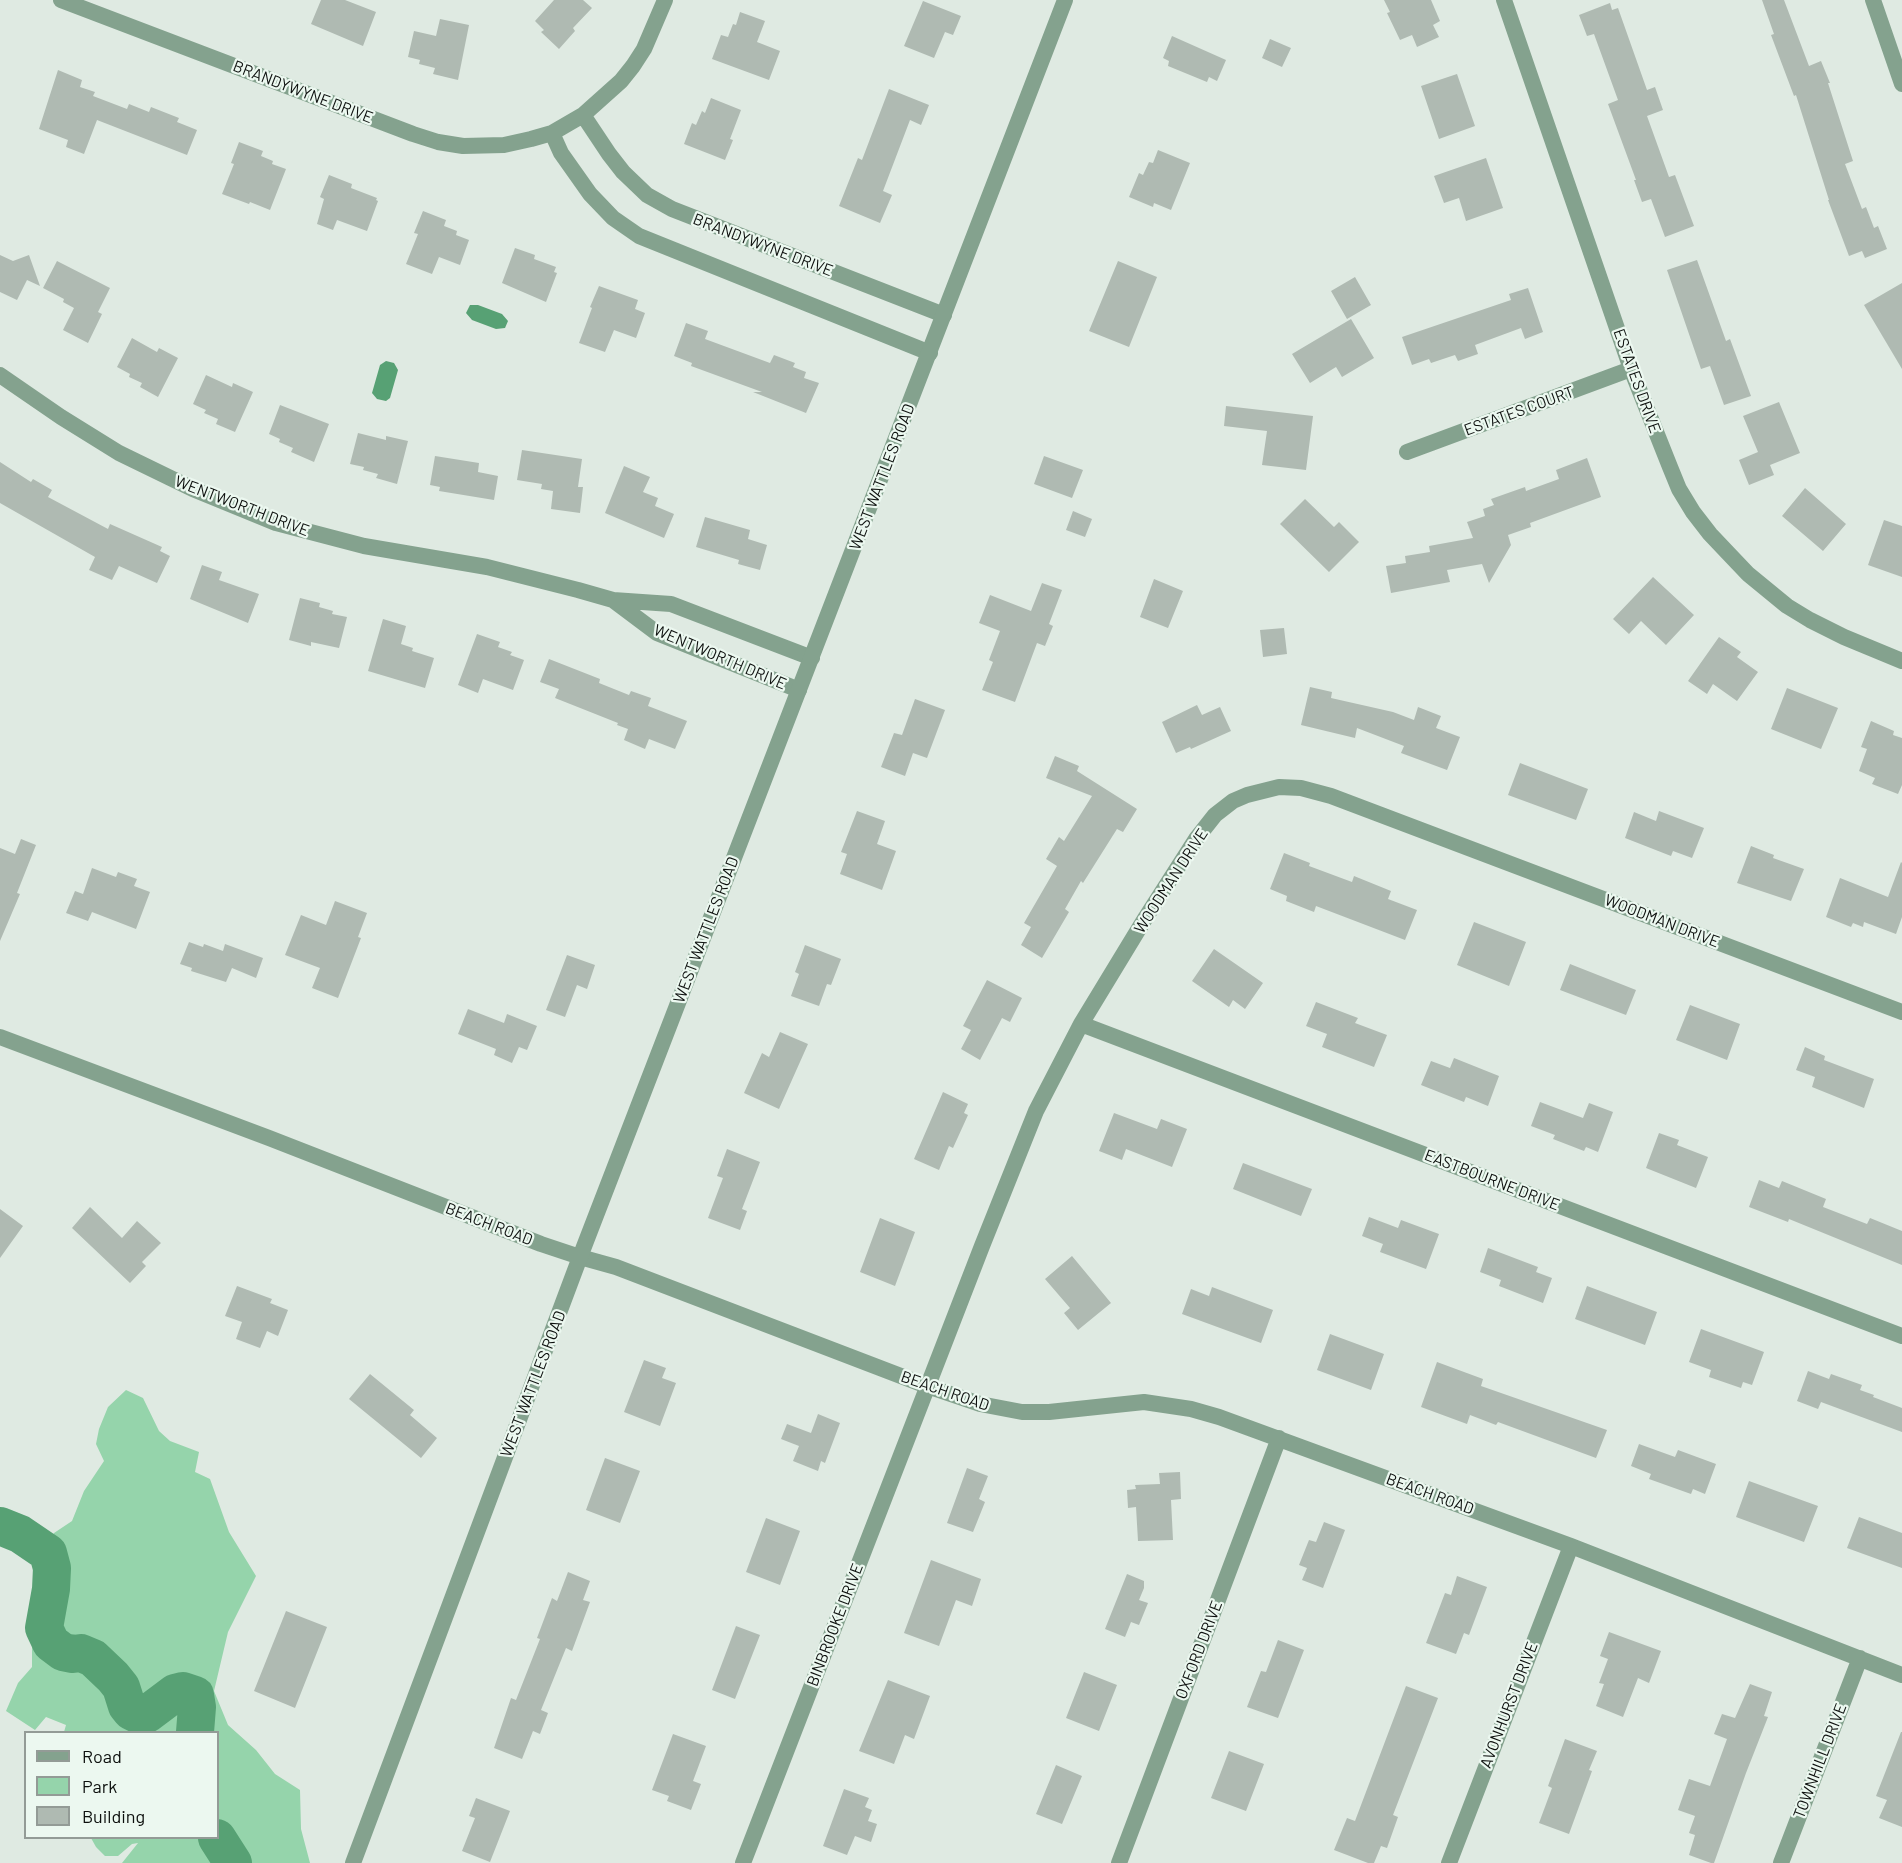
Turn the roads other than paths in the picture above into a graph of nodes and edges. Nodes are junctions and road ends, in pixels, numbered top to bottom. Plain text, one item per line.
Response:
1 (61, 0) edge
2 (665, 0) edge
3 (1065, 0) edge
4 (1504, 0) edge
5 (1873, 0) edge
6 (1902, 84) edge
7 (583, 115) junction
8 (552, 133) junction
9 (944, 315) junction
10 (930, 353) junction
11 (1631, 369) junction
12 (0, 375) edge
13 (1407, 452) dead end
14 (613, 600) junction
15 (812, 658) junction
16 (1902, 661) edge
17 (799, 690) junction
18 (1902, 1012) edge
19 (1081, 1024) junction
20 (0, 1037) edge
21 (580, 1257) junction
22 (1902, 1336) edge
23 (927, 1386) junction
24 (1279, 1438) junction
25 (1570, 1546) junction
26 (1860, 1659) junction
27 (1902, 1675) edge
28 (353, 1863) edge
29 (743, 1863) edge
30 (1119, 1863) edge
31 (1449, 1863) edge
32 (1781, 1863) edge

1 - 8 street, BRANDYWYNE DRIVE
2 - 7 street
3 - 9 street, WEST WATTLES ROAD
4 - 11 street, ESTATES DRIVE
5 - 6 street
7 - 8 street, BRANDYWYNE DRIVE
7 - 9 street, BRANDYWYNE DRIVE
8 - 10 street
9 - 10 street, WEST WATTLES ROAD
10 - 15 street, WEST WATTLES ROAD
11 - 13 street, ESTATES COURT
11 - 16 street, ESTATES DRIVE
12 - 14 street, WENTWORTH DRIVE
14 - 15 street, WENTWORTH DRIVE
14 - 17 street, WENTWORTH DRIVE
15 - 17 street, WEST WATTLES ROAD
17 - 21 street, WEST WATTLES ROAD
18 - 19 street, WOODMAN DRIVE
19 - 22 street, EASTBOURNE DRIVE
19 - 23 street, WOODMAN DRIVE
20 - 21 street, BEACH ROAD
21 - 23 street, BEACH ROAD
21 - 28 street, WEST WATTLES ROAD
23 - 24 street, BEACH ROAD
23 - 29 street, BINBROOKE DRIVE
24 - 25 street, BEACH ROAD
24 - 30 street, OXFORD DRIVE
25 - 26 street, BEACH ROAD
25 - 31 street, AVONHURST DRIVE
26 - 27 street, BEACH ROAD
26 - 32 street, TOWNHILL DRIVE

